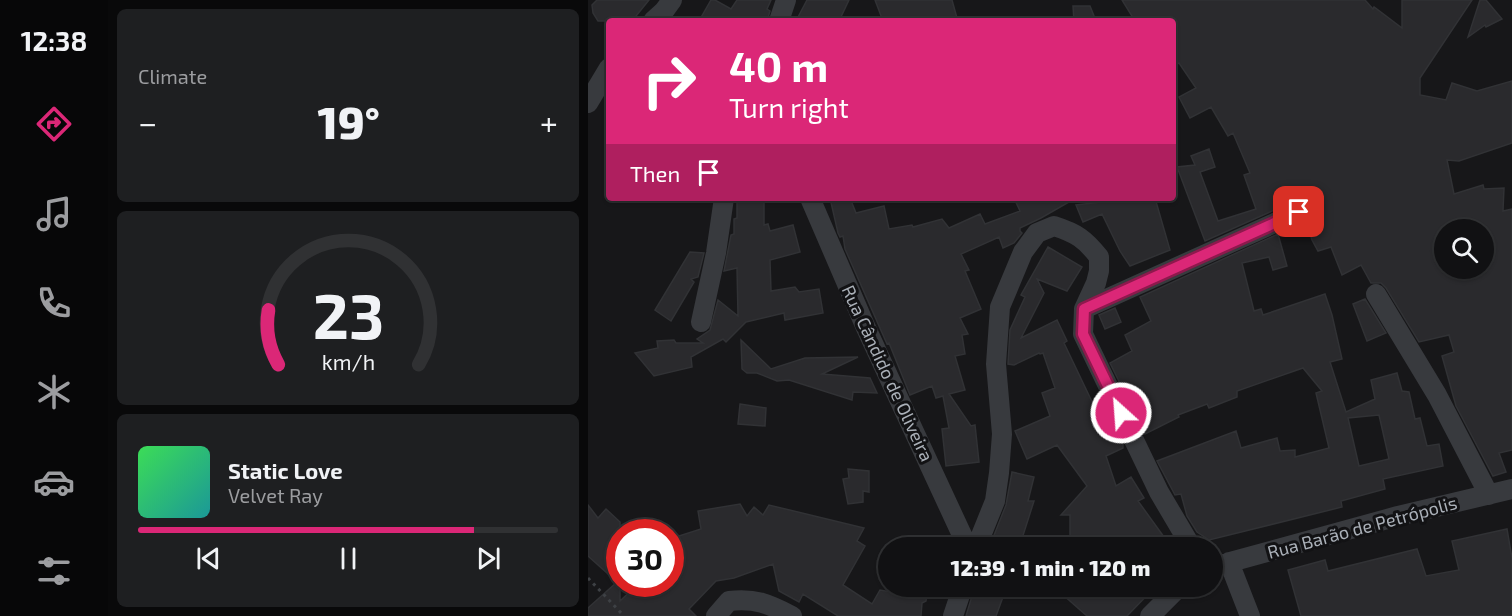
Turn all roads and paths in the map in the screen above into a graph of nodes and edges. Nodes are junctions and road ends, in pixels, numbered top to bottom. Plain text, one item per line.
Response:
1 (786, 0) edge
2 (779, 18) edge
3 (606, 73) edge
4 (588, 104) edge
5 (724, 201) edge
6 (811, 201) edge
7 (1299, 212) dead end
8 (1376, 294) dead end
9 (1084, 309) junction
10 (701, 322) dead end
11 (1512, 489) edge
12 (1489, 495) junction
13 (963, 537) edge
14 (980, 537) edge
15 (1186, 537) edge
16 (1223, 564) edge
17 (1223, 569) edge
18 (588, 578) edge
19 (959, 597) edge
20 (1169, 597) edge
21 (624, 616) edge
22 (716, 616) edge
23 (792, 616) edge
24 (953, 616) edge
25 (1150, 616) edge
26 (1250, 616) edge

1 - 2 street
3 - 4 street
5 - 10 street
6 - 13 street, Rua Cândido de Oliveira
7 - 9 street
8 - 12 street
9 - 14 street
9 - 15 street
11 - 12 street, Rua Barão de Petrópolis
12 - 16 street, Rua Barão de Petrópolis
17 - 26 street
18 - 21 path
19 - 24 street
20 - 25 street
22 - 23 street

